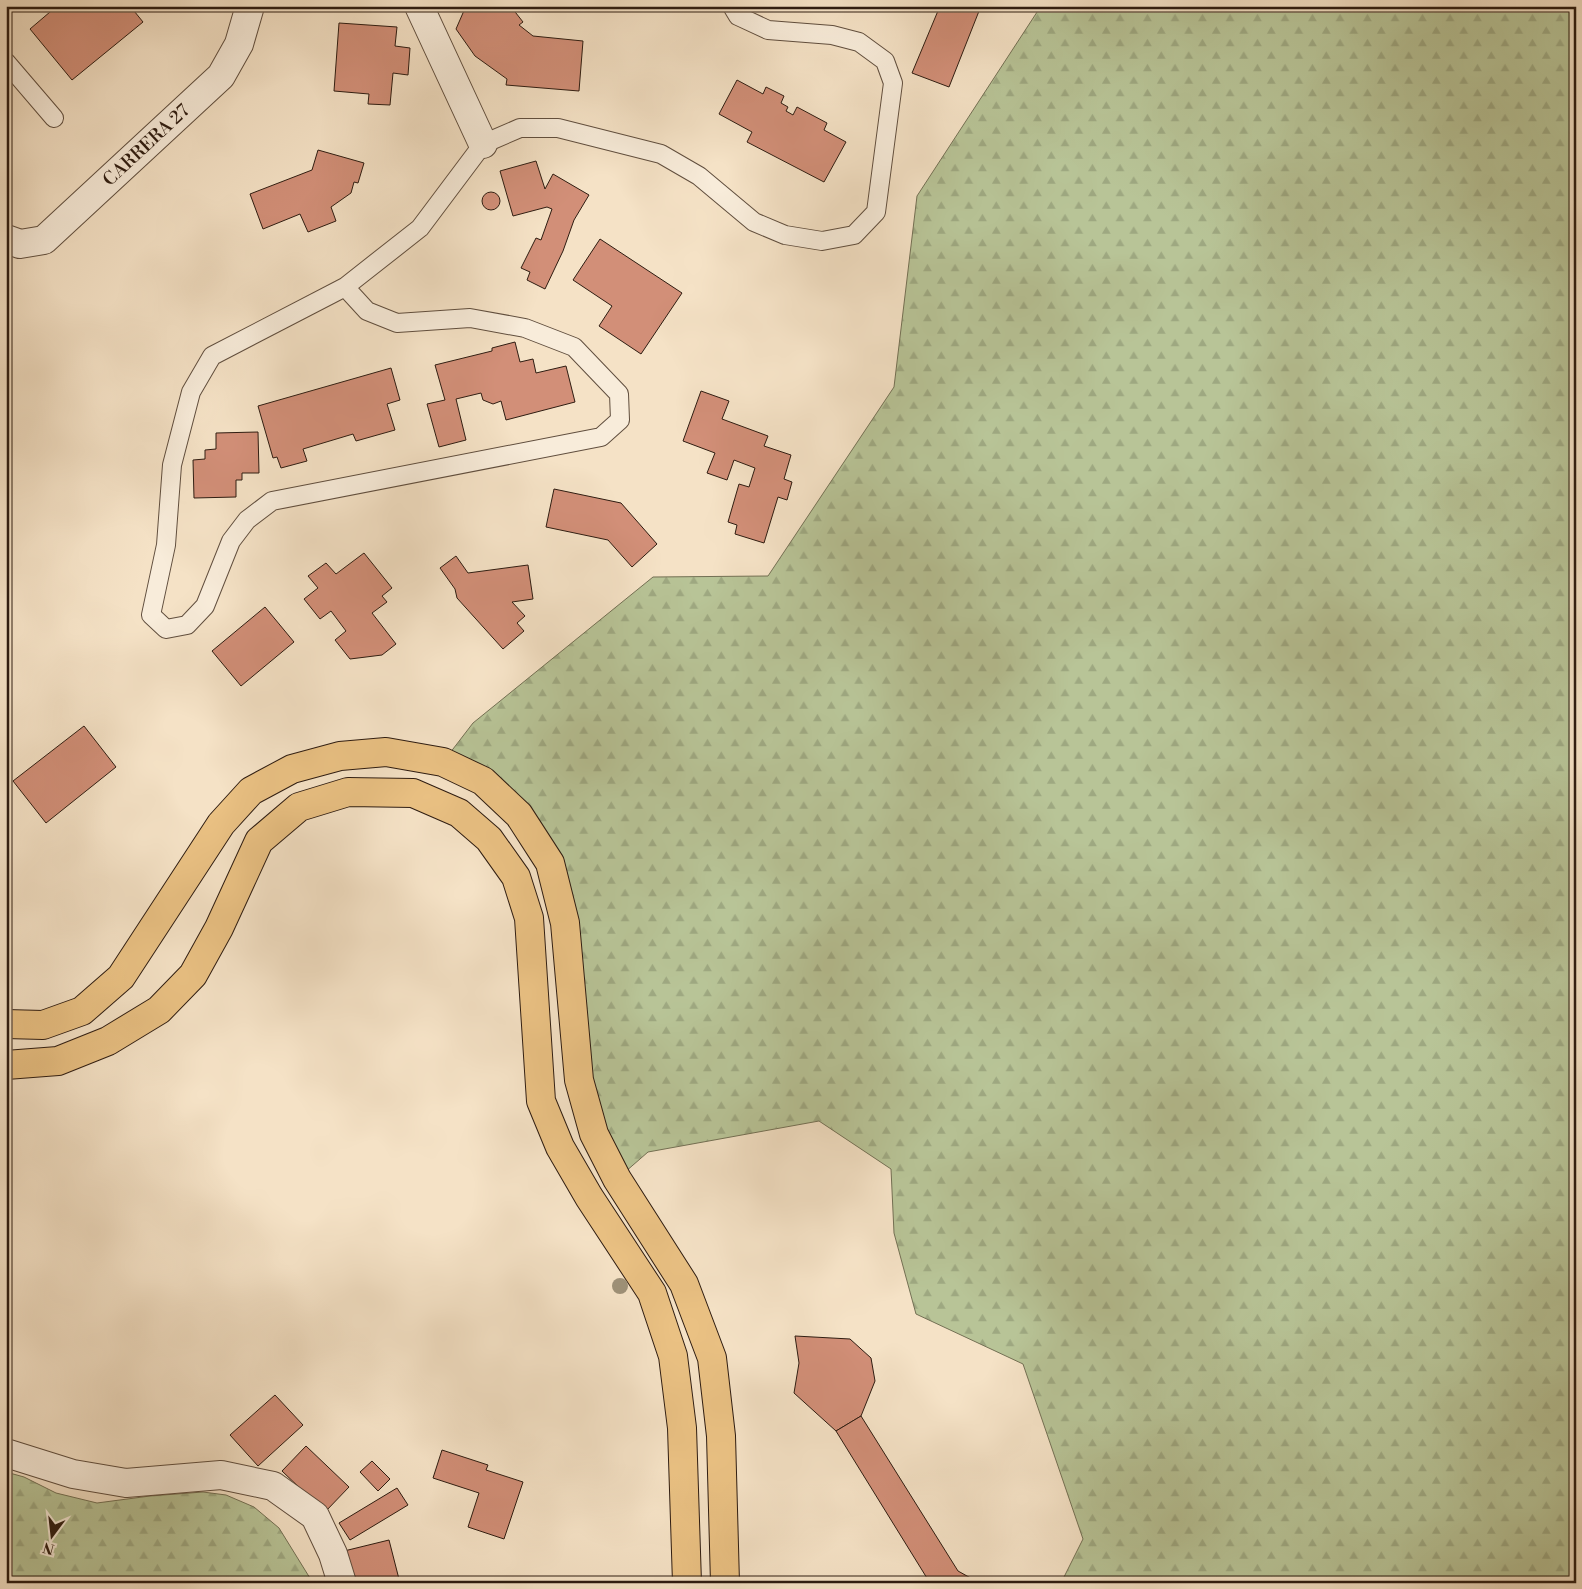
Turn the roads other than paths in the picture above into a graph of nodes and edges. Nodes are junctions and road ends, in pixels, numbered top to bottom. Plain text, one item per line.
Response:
1 (250, 6) edge
2 (419, 6) edge
3 (732, 6) edge
4 (6, 62) edge
5 (54, 118) dead end
6 (483, 144) junction
7 (6, 239) edge
8 (345, 286) junction
9 (6, 1024) edge
10 (6, 1065) edge
11 (6, 1453) edge
12 (342, 1583) edge
13 (687, 1583) edge
14 (725, 1583) edge

1 - 7 street, CARRERA 27
2 - 6 street
3 - 6 lane
4 - 5 lane
6 - 8 lane
8 - 8 lane
9 - 14 main road
10 - 13 main road
11 - 12 street

